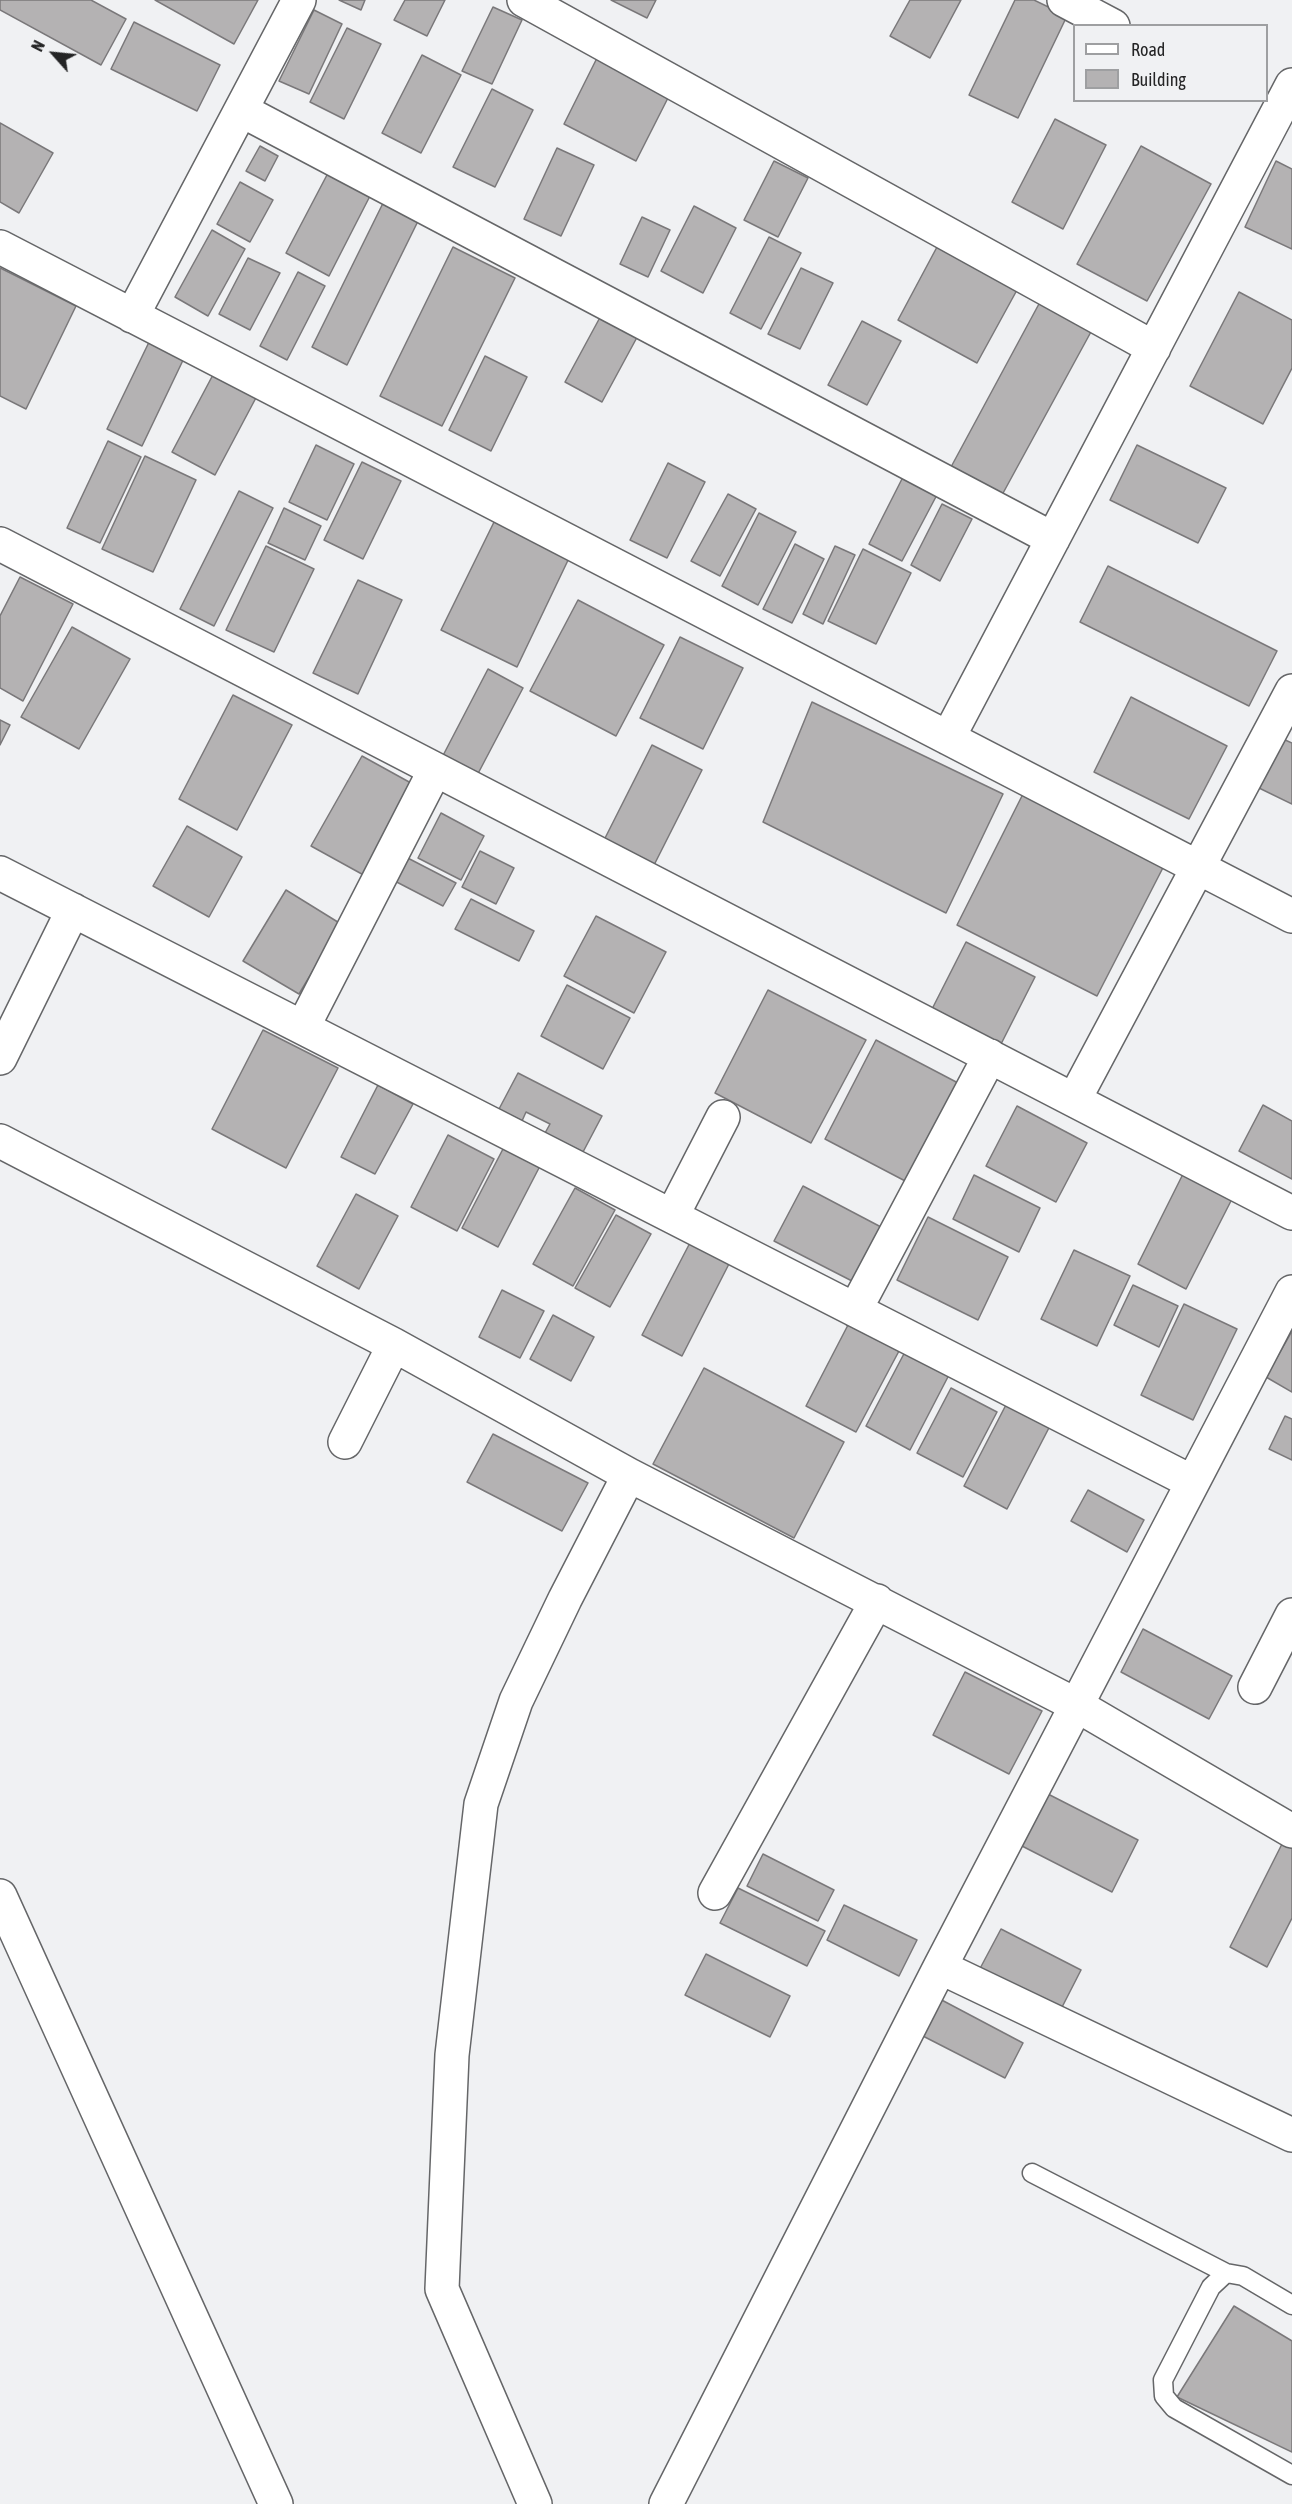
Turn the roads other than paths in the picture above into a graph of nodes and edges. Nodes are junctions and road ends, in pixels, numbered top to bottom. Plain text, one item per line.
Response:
1 (299, 0) edge
2 (524, 0) edge
3 (1064, 0) edge
4 (1109, 24) edge
5 (1275, 99) edge
6 (241, 110) junction
7 (0, 247) edge
8 (132, 316) junction
9 (1154, 348) junction
10 (1053, 539) junction
11 (0, 544) edge
12 (1292, 691) edge
13 (948, 738) junction
14 (435, 770) junction
15 (1198, 867) junction
16 (0, 873) edge
17 (73, 910) junction
18 (1292, 916) edge
19 (303, 1028) junction
20 (990, 1056) junction
21 (0, 1058) edge
22 (1074, 1100) junction
23 (723, 1118) dead end
24 (0, 1141) edge
25 (1292, 1213) edge
26 (672, 1216) junction
27 (1292, 1292) edge
28 (855, 1310) junction
29 (394, 1345) junction
30 (345, 1442) dead end
31 (629, 1475) junction
32 (1192, 1482) junction
33 (877, 1601) junction
34 (1292, 1615) edge
35 (1255, 1687) dead end
36 (1078, 1706) junction
37 (1292, 1831) edge
38 (715, 1893) dead end
39 (0, 1896) edge
40 (940, 1967) junction
41 (1292, 2135) edge
42 (1032, 2173) dead end
43 (1226, 2273) junction
44 (1292, 2306) edge
45 (1292, 2475) edge
46 (276, 2504) edge
47 (535, 2504) edge
48 (666, 2504) edge

1 - 6 street
2 - 9 street
3 - 4 street
5 - 9 street
6 - 8 street
6 - 10 street
7 - 8 street
8 - 13 street
9 - 10 street
10 - 13 street
11 - 14 street
12 - 15 street
13 - 15 street
14 - 19 street
14 - 20 street
15 - 18 street
15 - 22 street
16 - 17 street
17 - 19 street
17 - 21 street
19 - 26 street
20 - 22 street
20 - 28 street
22 - 25 street
23 - 26 street
24 - 29 street
26 - 28 street
27 - 32 street
28 - 32 street
29 - 30 street
29 - 31 street
31 - 33 street
31 - 47 street
32 - 36 street
33 - 36 street
33 - 38 street
34 - 35 street
36 - 37 street
36 - 40 street
39 - 46 street
40 - 41 street
40 - 48 street
42 - 43 lane
43 - 44 lane
43 - 45 lane

